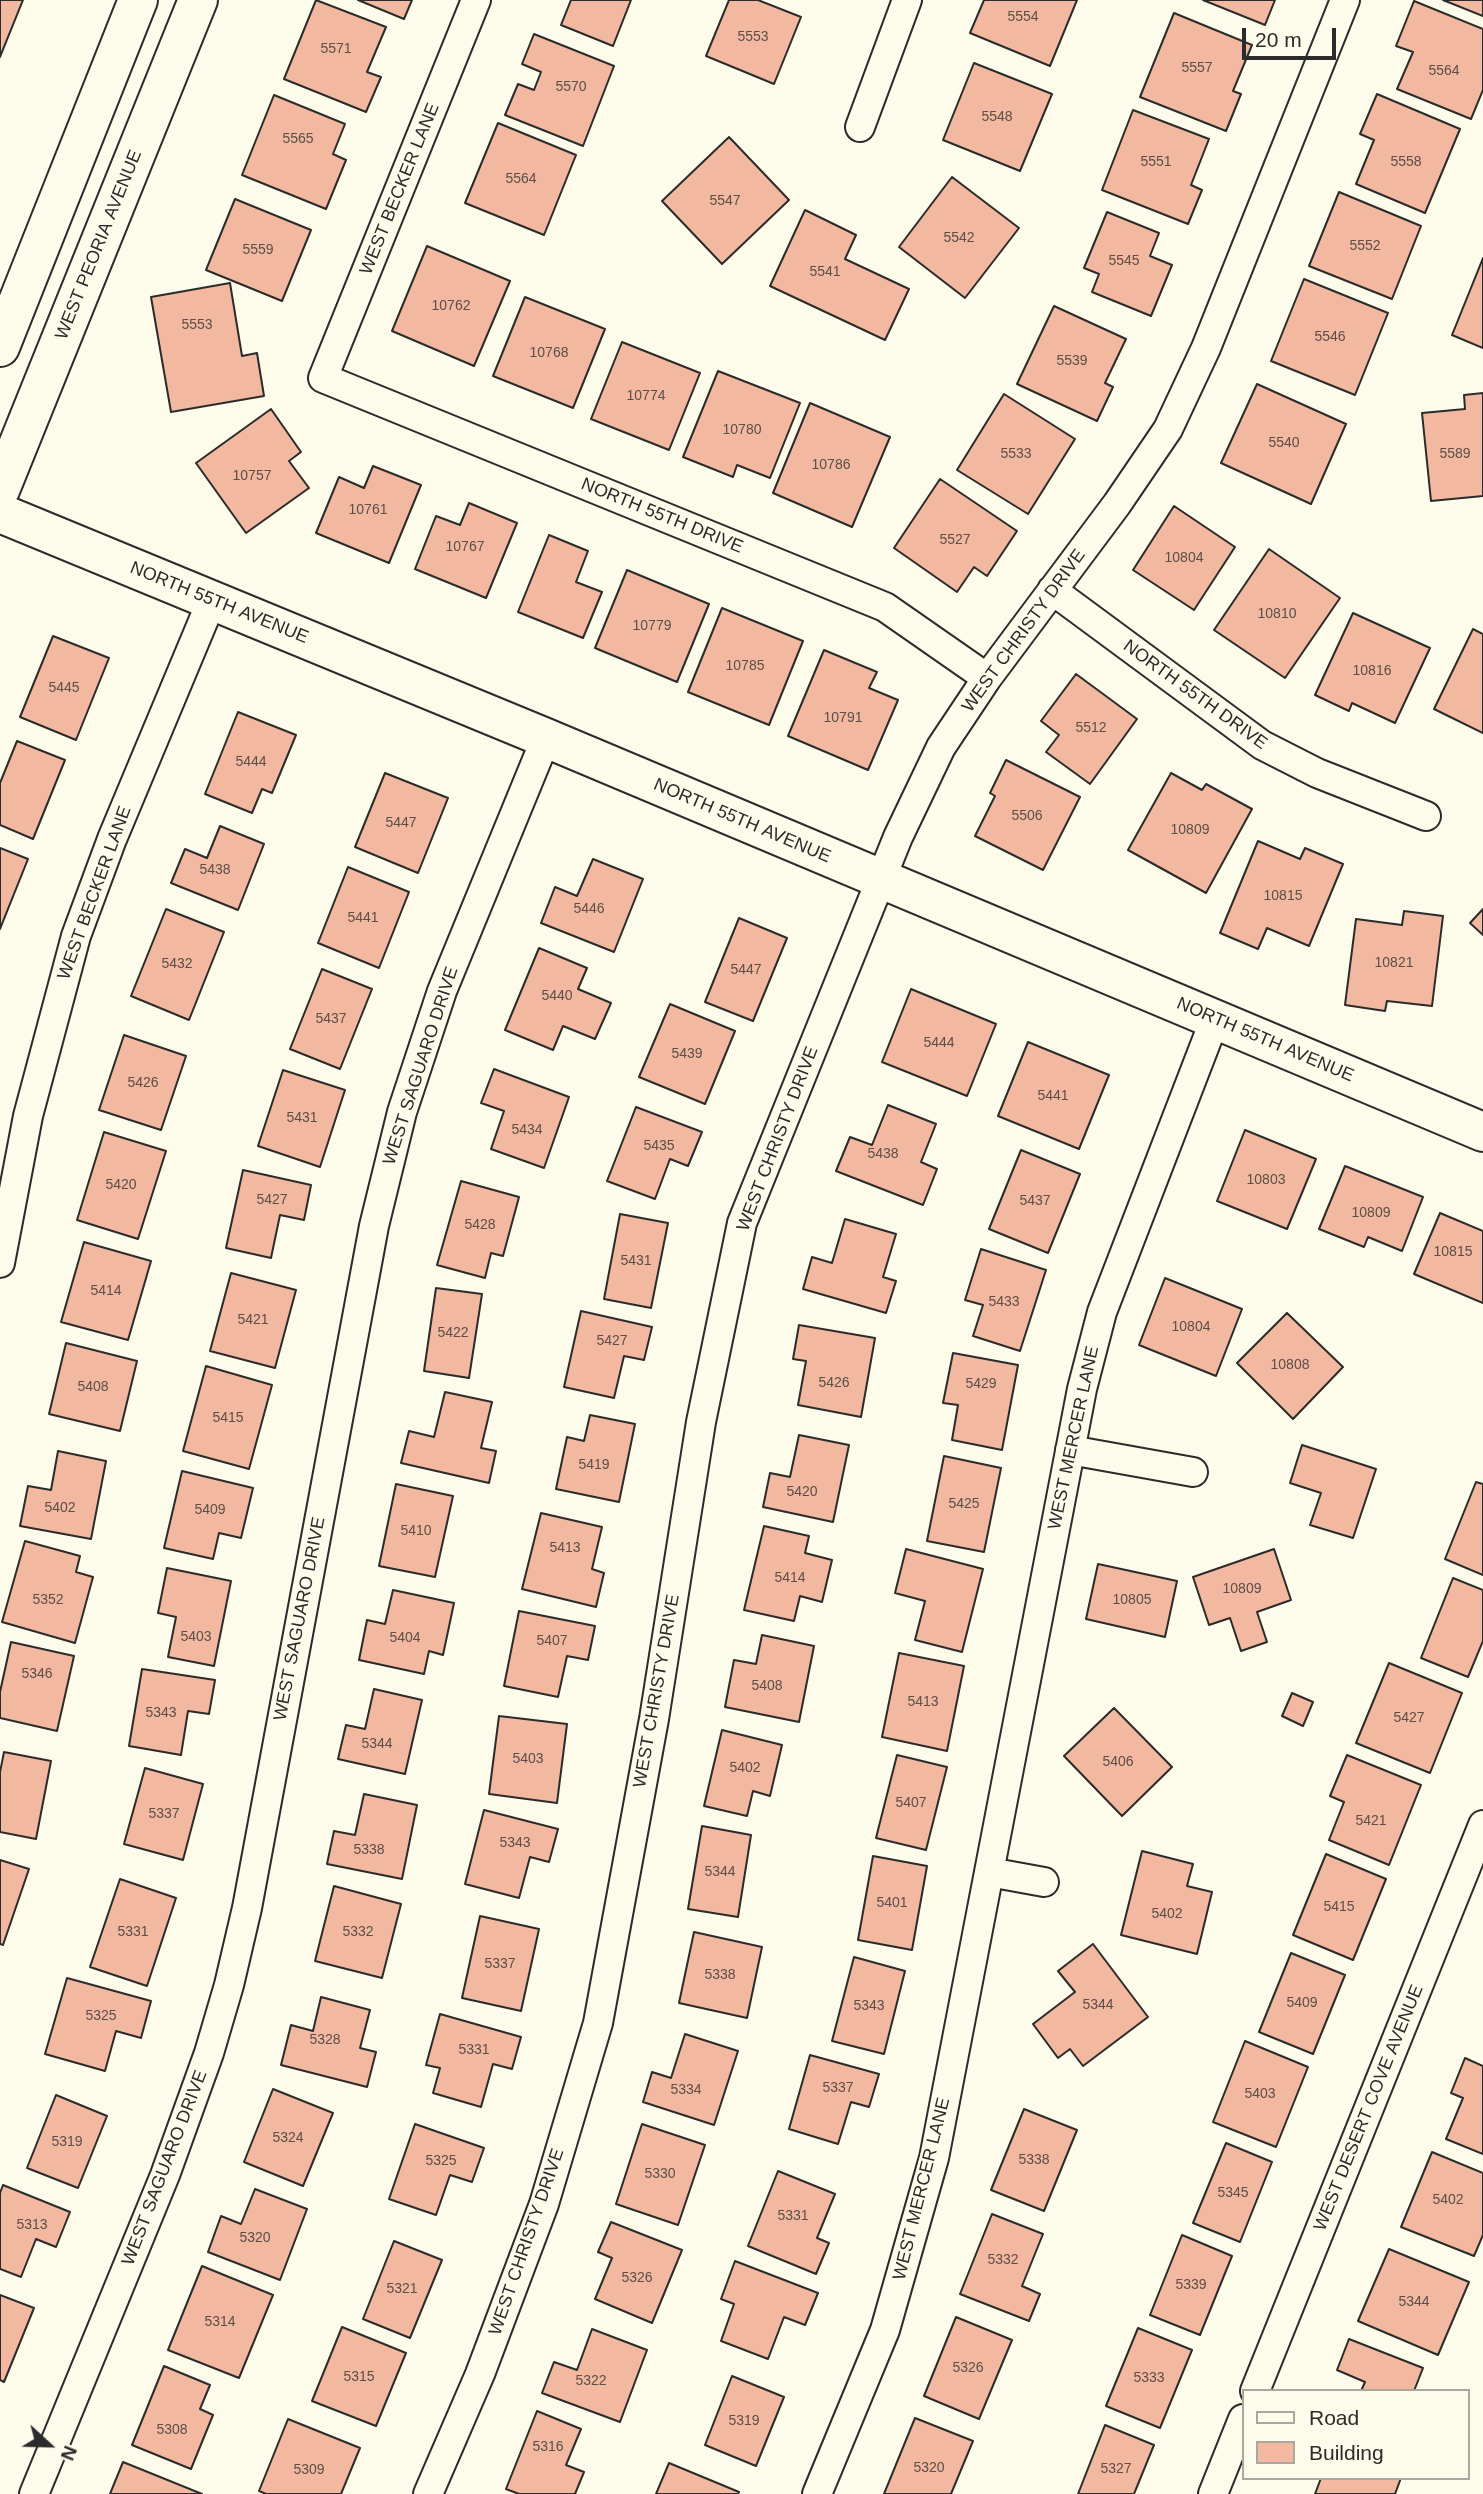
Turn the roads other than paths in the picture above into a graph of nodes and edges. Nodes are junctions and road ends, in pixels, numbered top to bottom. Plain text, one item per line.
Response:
1 (138, 0) edge
2 (198, 0) edge
3 (476, 0) edge
4 (907, 0) edge
5 (1345, 0) edge
6 (860, 127) dead end
7 (0, 347) edge
8 (323, 378) joint
9 (0, 490) edge
10 (0, 513) edge
11 (1052, 590) junction
12 (212, 600) junction
13 (988, 678) junction
14 (546, 738) junction
15 (1426, 816) dead end
16 (881, 879) junction
17 (1215, 1019) junction
18 (1483, 1132) edge
19 (2, 1245) edge
20 (1070, 1450) junction
21 (1193, 1472) dead end
22 (1483, 1825) edge
23 (989, 1872) junction
24 (1044, 1882) dead end
25 (1256, 2389) edge
26 (1242, 2422) edge
27 (34, 2494) edge
28 (428, 2494) edge
29 (817, 2494) edge
30 (1213, 2494) edge

1 - 7 street
2 - 9 street, WEST PEORIA AVENUE
3 - 8 street, WEST BECKER LANE
4 - 6 street
5 - 11 street, WEST CHRISTY DRIVE
8 - 13 street, NORTH 55TH DRIVE
10 - 12 street, NORTH 55TH AVENUE
11 - 13 street, WEST CHRISTY DRIVE
11 - 15 street, NORTH 55TH DRIVE
12 - 14 street, NORTH 55TH AVENUE
12 - 19 street, WEST BECKER LANE
13 - 16 street, WEST CHRISTY DRIVE
14 - 16 street, NORTH 55TH AVENUE
14 - 27 street, WEST SAGUARO DRIVE
16 - 17 street, NORTH 55TH AVENUE
16 - 28 street, WEST CHRISTY DRIVE
17 - 18 street, NORTH 55TH AVENUE
17 - 20 street, WEST MERCER LANE
20 - 21 street
20 - 23 street, WEST MERCER LANE
22 - 25 street, WEST DESERT COVE AVENUE
23 - 24 street
23 - 29 street, WEST MERCER LANE
26 - 30 street

